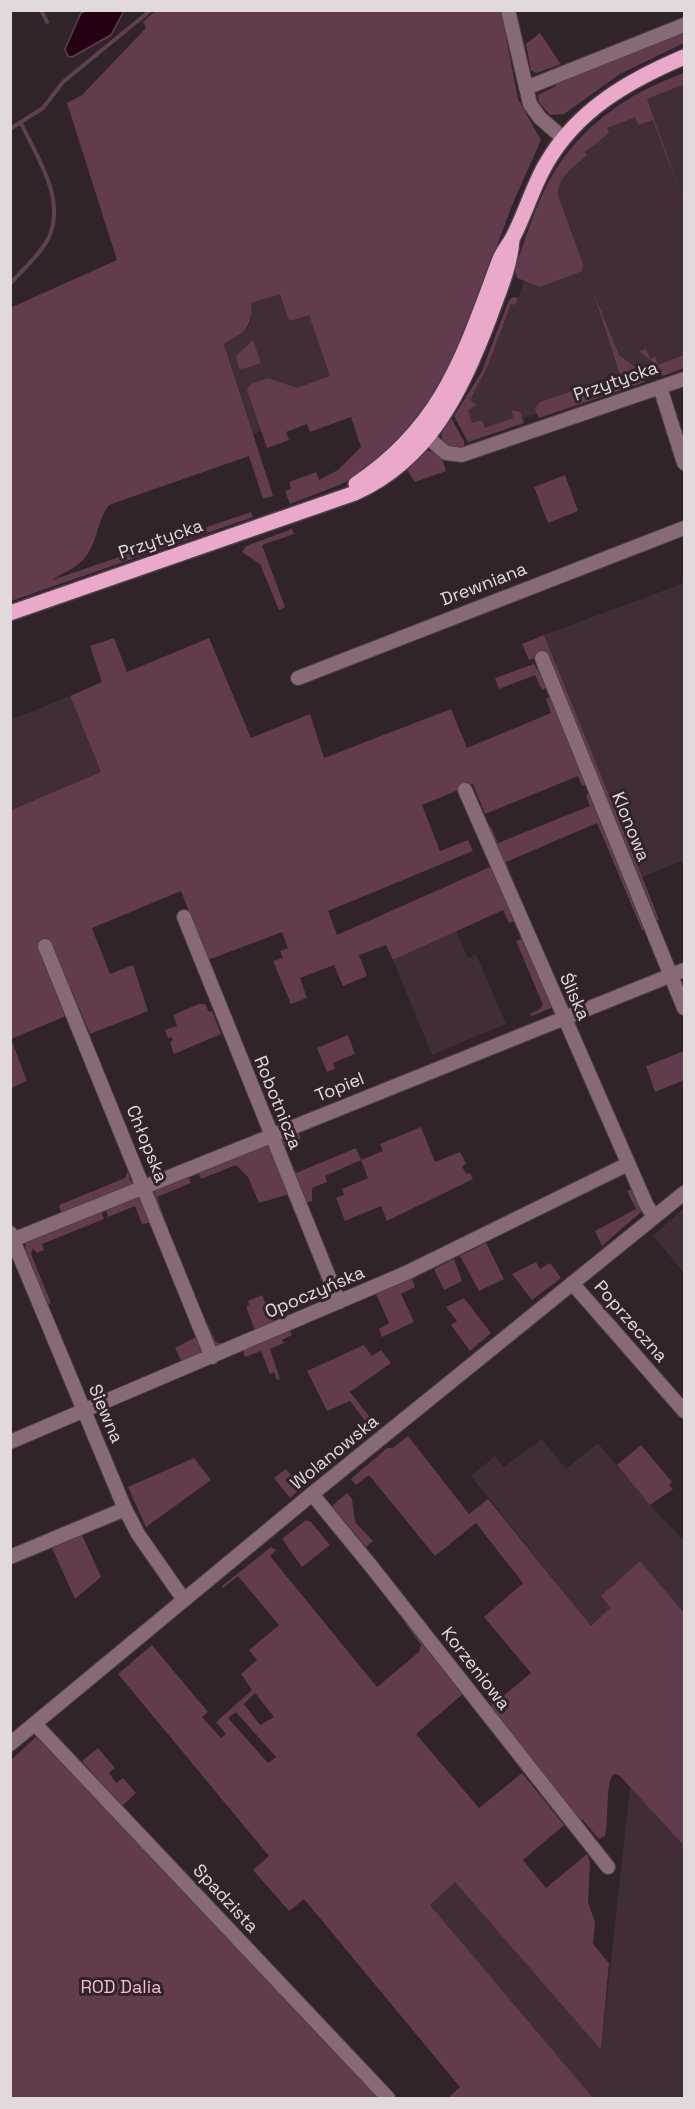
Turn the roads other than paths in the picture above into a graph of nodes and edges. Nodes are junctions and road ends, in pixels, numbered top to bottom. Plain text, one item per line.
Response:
1 (508, 10) edge
2 (684, 25) edge
3 (684, 57) edge
4 (526, 88) junction
5 (563, 138) junction
6 (684, 379) edge
7 (660, 387) junction
8 (423, 434) junction
9 (684, 463) edge
10 (684, 528) edge
11 (10, 613) edge
12 (542, 658) dead end
13 (298, 678) dead end
14 (465, 790) dead end
15 (184, 917) dead end
16 (45, 946) dead end
17 (684, 970) edge
18 (671, 976) junction
19 (684, 1008) edge
20 (564, 1018) junction
21 (271, 1135) junction
22 (628, 1164) junction
23 (144, 1187) junction
24 (684, 1193) edge
25 (654, 1217) junction
26 (12, 1238) edge
27 (572, 1283) junction
28 (339, 1302) junction
29 (212, 1357) junction
30 (84, 1411) junction
31 (684, 1411) edge
32 (10, 1442) edge
33 (312, 1494) junction
34 (125, 1509) junction
35 (10, 1557) edge
36 (184, 1600) junction
37 (35, 1724) junction
38 (10, 1744) edge
39 (608, 1867) dead end
40 (388, 2098) edge

1 - 4 street
2 - 4 street
3 - 5 main road
4 - 5 street
5 - 8 main road
6 - 7 street, Przytycka
7 - 8 street, Przytycka
7 - 9 street
8 - 11 main road, Przytycka
10 - 13 street, Drewniana
12 - 18 street, Klonowa
14 - 20 street, Śliska
15 - 21 street, Robotnicza
16 - 23 street, Chłopska
17 - 18 street, Topiel
18 - 19 street, Klonowa
18 - 20 street, Topiel
20 - 21 street, Topiel
20 - 22 street, Śliska
21 - 23 street, Topiel
21 - 28 street, Robotnicza
22 - 25 street, Śliska
22 - 28 street, Opoczyńska
23 - 26 street, Topiel
23 - 29 street, Chłopska
24 - 25 street, Wolanowska
25 - 27 street, Wolanowska
26 - 30 street, Siewna
27 - 31 street, Poprzeczna
27 - 33 street, Wolanowska
28 - 29 street, Opoczyńska
29 - 30 street, Opoczyńska
30 - 32 street, Opoczyńska
30 - 34 street, Siewna
33 - 36 street, Wolanowska
33 - 39 street, Korzeniowa
34 - 35 street
34 - 36 street, Siewna
36 - 37 street, Wolanowska
37 - 38 street, Wolanowska
37 - 40 street, Spadzista

